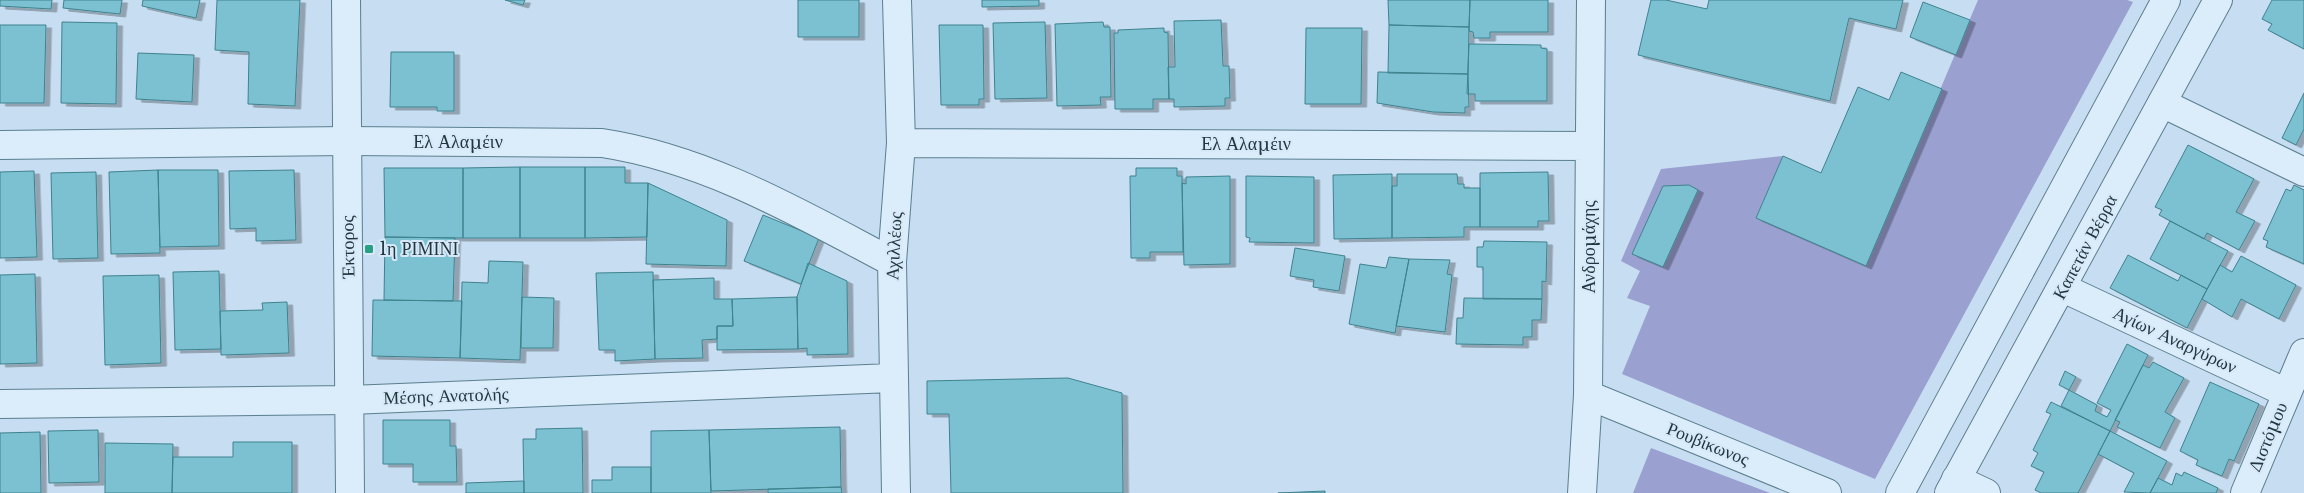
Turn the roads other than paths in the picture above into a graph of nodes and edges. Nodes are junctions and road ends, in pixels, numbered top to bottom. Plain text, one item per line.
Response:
1 (346, 0) edge
2 (897, 0) edge
3 (1591, 0) edge
4 (2166, 0) edge
5 (2218, 0) edge
6 (2162, 103) junction
7 (347, 142) junction
8 (901, 143) junction
9 (0, 145) edge
10 (1590, 146) junction
11 (2304, 172) edge
12 (892, 262) junction
13 (2063, 288) junction
14 (2304, 354) edge
15 (892, 378) junction
16 (2287, 393) junction
17 (1588, 396) junction
18 (350, 400) junction
19 (0, 404) edge
20 (1953, 486) edge
21 (350, 493) edge
22 (896, 493) edge
23 (1582, 493) edge
24 (1827, 493) edge
25 (1900, 493) edge
26 (1986, 493) edge
27 (2245, 493) edge

1 - 7 street, Έκτορος
2 - 8 street, Αχιλλέως
3 - 10 street, Ανδρομάχης
4 - 25 street
5 - 6 street, Καπετάν Βέρρα
6 - 11 street
6 - 13 street, Καπετάν Βέρρα
7 - 9 street, Ελ Αλαμέιν
7 - 12 street, Ελ Αλαμέιν
7 - 18 street, Έκτορος
8 - 10 street, Ελ Αλαμέιν
8 - 12 street, Αχιλλέως
10 - 17 street, Ανδρομάχης
12 - 15 street, Αχιλλέως
13 - 16 street, Αγίων Αναργύρων
13 - 20 street, Καπετάν Βέρρα
14 - 16 street, Διστόμου
15 - 18 street, Μέσης Ανατολής
15 - 22 street, Αχιλλέως
16 - 27 street, Διστόμου
17 - 23 street, Ανδρομάχης
17 - 24 street, Ρουβίκωνος
18 - 19 street, Μέσης Ανατολής
18 - 21 street, Έκτορος
20 - 26 street

